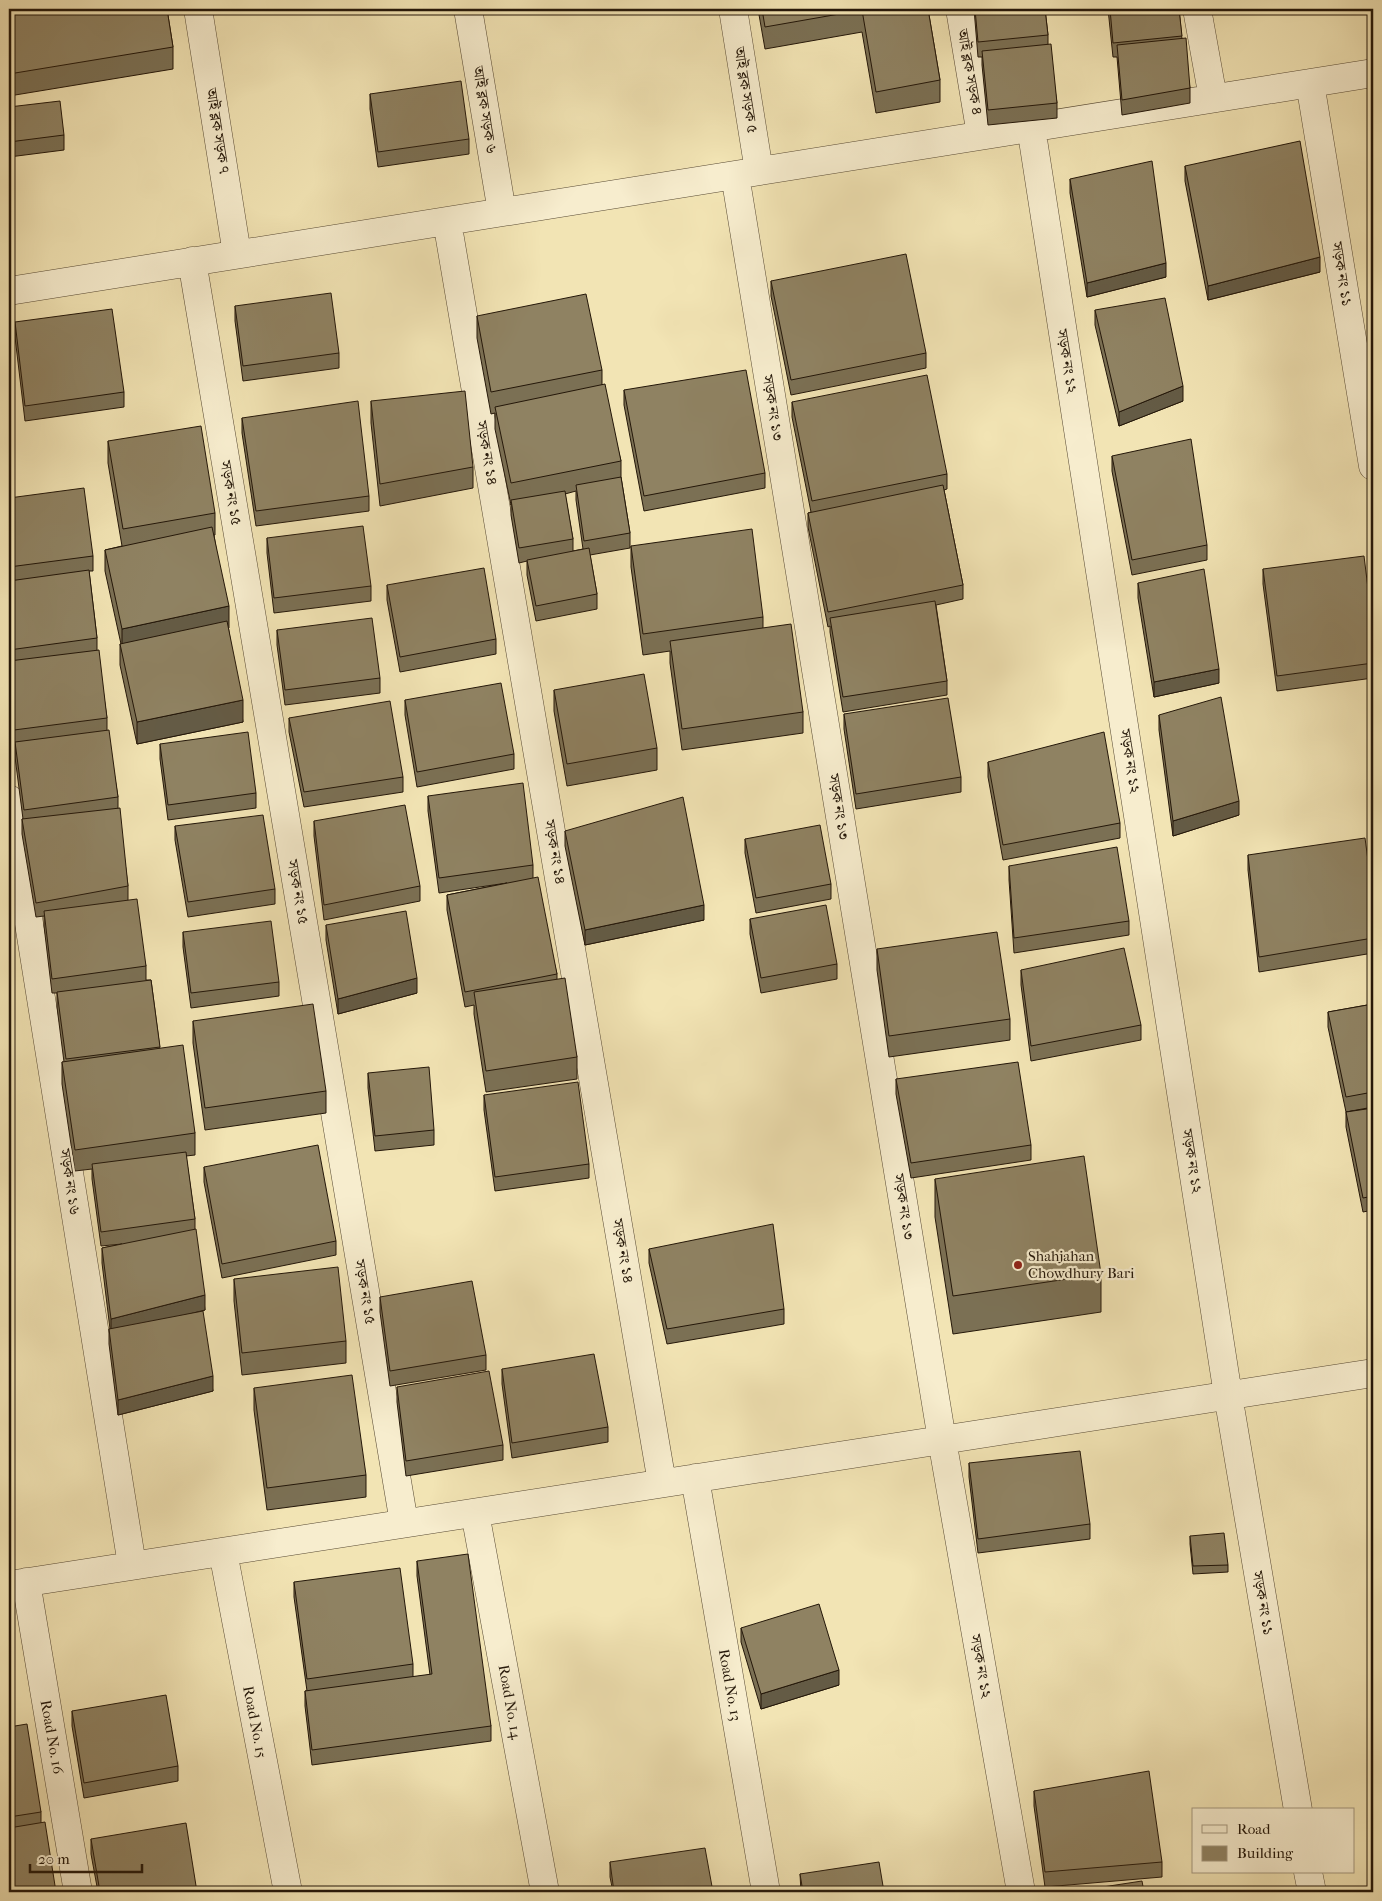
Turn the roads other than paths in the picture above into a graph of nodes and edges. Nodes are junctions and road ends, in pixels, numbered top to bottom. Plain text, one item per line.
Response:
1 (198, 9) edge
2 (468, 9) edge
3 (733, 9) edge
4 (960, 9) edge
5 (1197, 9) edge
6 (1373, 73) edge
7 (1310, 83) junction
8 (1213, 98) junction
9 (1031, 127) junction
10 (981, 135) junction
11 (747, 173) junction
12 (502, 212) junction
13 (447, 221) junction
14 (238, 254) junction
15 (192, 261) junction
16 (9, 291) edge
17 (1373, 466) edge
18 (9, 799) edge
19 (1373, 1373) edge
20 (1228, 1396) junction
21 (942, 1440) junction
22 (694, 1478) junction
23 (662, 1483) junction
24 (475, 1513) junction
25 (404, 1523) junction
26 (222, 1552) junction
27 (132, 1565) junction
28 (17, 1583) edge
29 (1298, 1808) edge
30 (1308, 1874) edge
31 (78, 1892) edge
32 (288, 1892) edge
33 (545, 1892) edge
34 (766, 1892) edge
35 (1021, 1892) edge
36 (1312, 1892) edge

1 - 14 street, আই ব্লক সড়ক ৭
2 - 12 street, আই ব্লক সড়ক ৬
3 - 11 street, আই ব্লক সড়ক ৫
4 - 10 street, আই ব্লক সড়ক ৪
5 - 8 street
6 - 7 street
7 - 8 street
7 - 17 street, সড়ক নং ১১
8 - 9 street
9 - 10 street
9 - 20 street, সড়ক নং ১২
10 - 11 street
11 - 12 street
11 - 21 street, সড়ক নং ১৩
12 - 13 street
13 - 14 street
13 - 23 street, সড়ক নং ১৪
14 - 15 street
15 - 16 street
15 - 25 street, সড়ক নং ১৫
18 - 27 street, সড়ক নং ১৬
19 - 20 street
20 - 21 street
20 - 29 street, সড়ক নং ১১
21 - 22 street
21 - 35 street, সড়ক নং ১২
22 - 23 street
22 - 34 street, Road No. 13
23 - 24 street
24 - 25 street
24 - 33 street, Road No. 14
25 - 26 street
26 - 27 street
26 - 32 street, Road No. 15
27 - 28 street
28 - 31 street, Road No. 16
30 - 36 street

